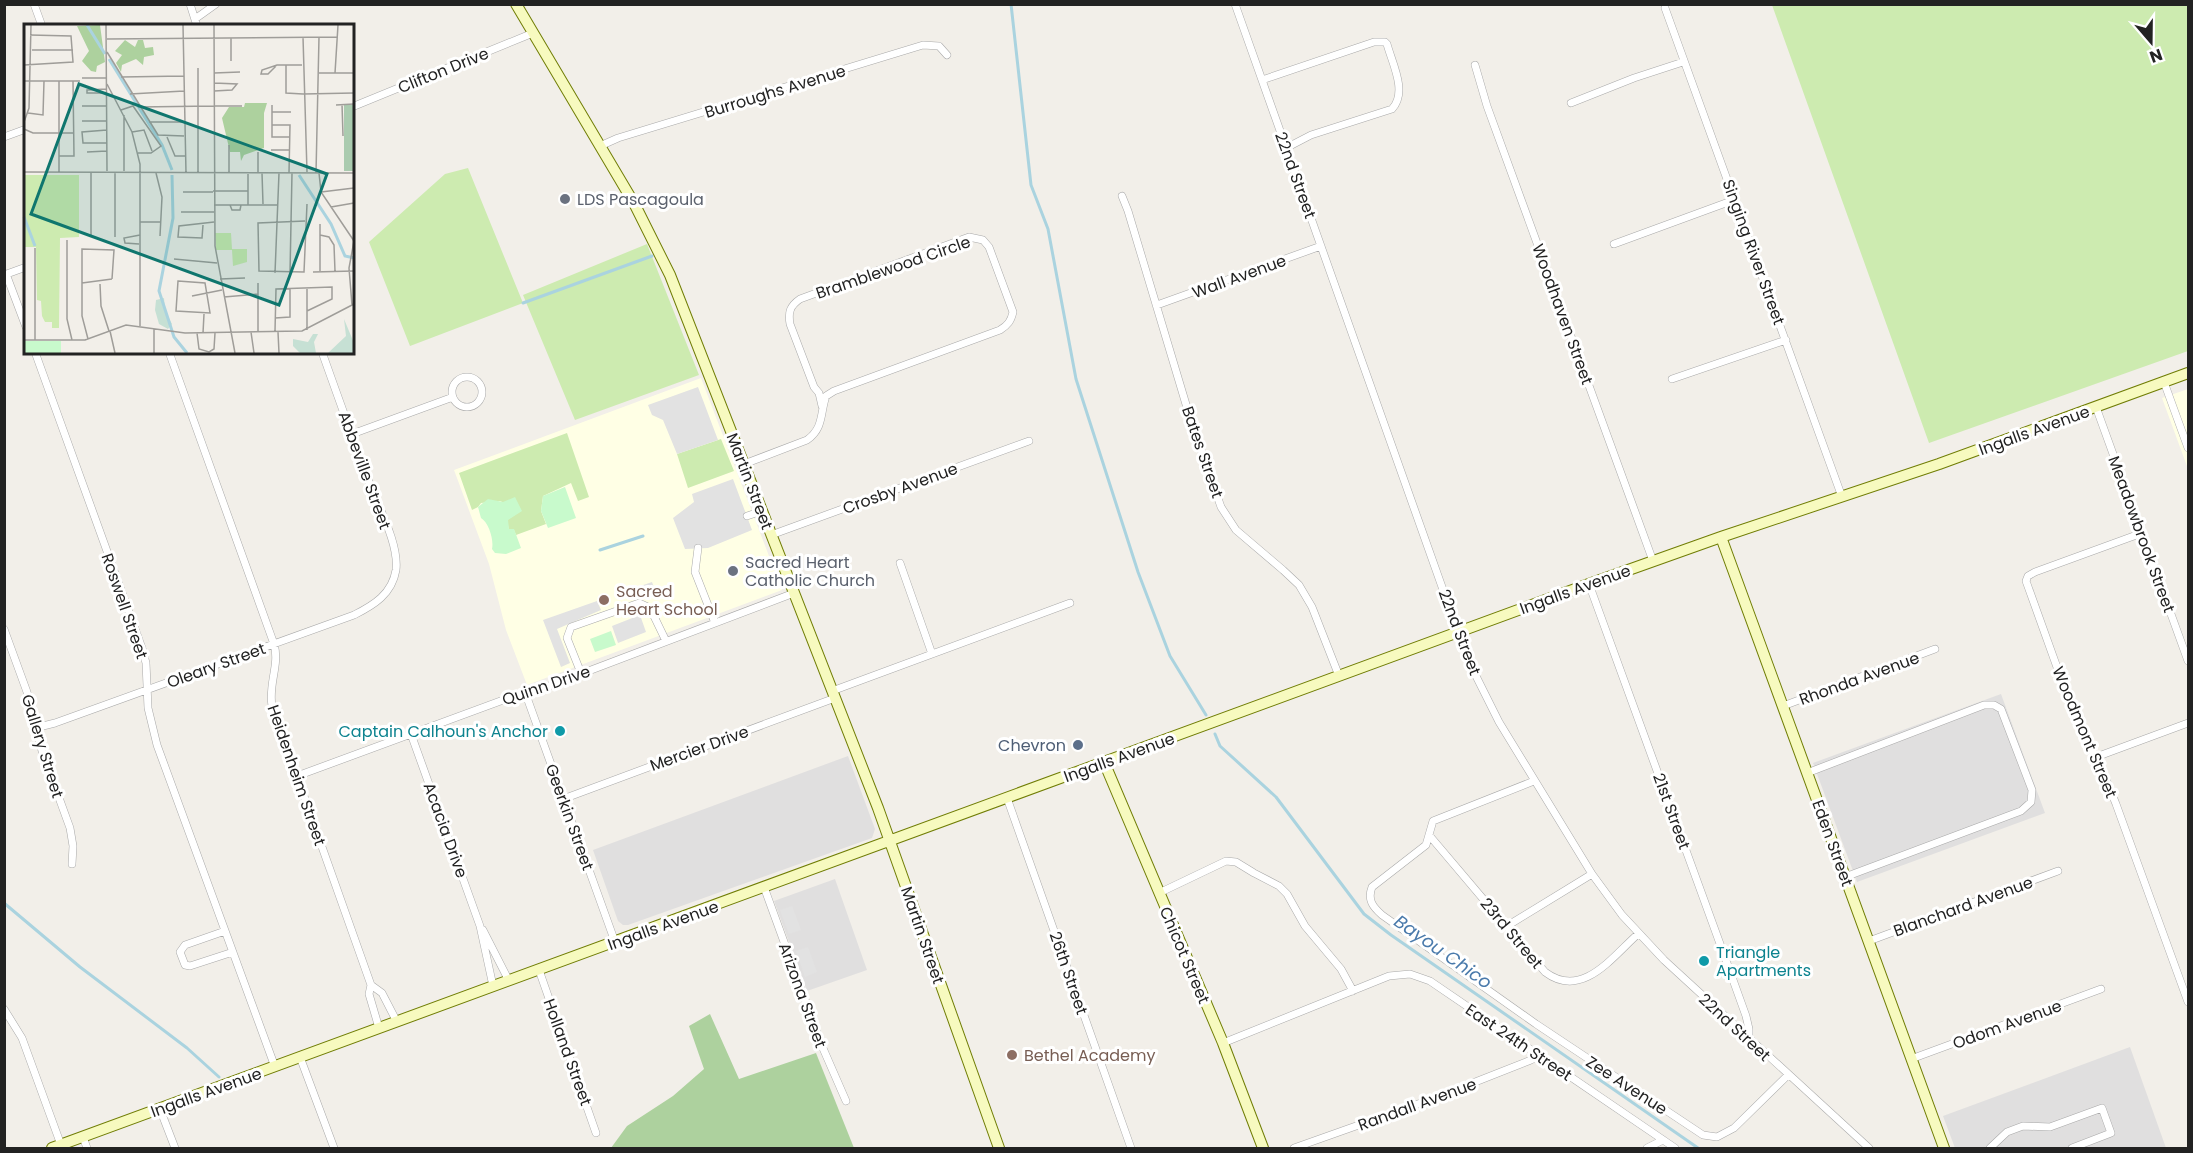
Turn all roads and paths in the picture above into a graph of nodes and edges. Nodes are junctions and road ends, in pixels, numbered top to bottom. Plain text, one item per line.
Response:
1 (34, 4) edge
2 (190, 4) edge
3 (216, 4) edge
4 (516, 4) edge
5 (1235, 4) edge
6 (1665, 8) dead end
7 (196, 22) edge
8 (41, 24) edge
9 (533, 33) junction
10 (947, 55) dead end
11 (1683, 62) junction
12 (1475, 65) dead end
13 (1262, 80) junction
14 (1570, 103) dead end
15 (354, 106) edge
16 (24, 130) edge
17 (4, 137) edge
18 (600, 146) junction
19 (1286, 148) junction
20 (1122, 196) dead end
21 (1734, 200) junction
22 (1614, 244) dead end
23 (1321, 246) junction
24 (24, 268) edge
25 (5, 275) edge
26 (1157, 305) junction
27 (24, 322) edge
28 (1786, 340) junction
29 (36, 354) edge
30 (170, 354) edge
31 (323, 354) edge
32 (2188, 373) edge
33 (1672, 379) dead end
34 (2164, 382) junction
35 (822, 394) junction
36 (453, 397) junction
37 (2096, 407) junction
38 (352, 434) junction
39 (1029, 441) dead end
40 (2188, 448) edge
41 (744, 464) junction
42 (1842, 497) junction
43 (762, 511) junction
44 (747, 516) dead end
45 (2142, 533) junction
46 (771, 535) junction
47 (1721, 537) junction
48 (698, 548) dead end
49 (1653, 561) junction
50 (900, 563) dead end
51 (1589, 584) junction
52 (389, 589) joint
53 (794, 593) junction
54 (1070, 603) dead end
55 (715, 623) junction
56 (4, 629) edge
57 (1458, 632) junction
58 (666, 641) junction
59 (274, 644) junction
60 (1935, 649) dead end
61 (932, 654) junction
62 (2188, 661) edge
63 (580, 673) junction
64 (1338, 676) junction
65 (146, 690) junction
66 (525, 692) junction
67 (834, 694) junction
68 (1783, 706) junction
69 (2188, 723) edge
70 (35, 728) junction
71 (411, 734) junction
72 (2096, 756) junction
73 (1104, 762) junction
74 (1807, 773) junction
75 (297, 776) junction
76 (1534, 781) junction
77 (1007, 798) junction
78 (563, 799) junction
79 (1429, 835) junction
80 (890, 841) junction
81 (72, 864) dead end
82 (2058, 871) dead end
83 (1592, 874) junction
84 (1845, 877) junction
85 (764, 887) junction
86 (1159, 893) junction
87 (480, 926) junction
88 (1507, 926) junction
89 (225, 931) junction
90 (1638, 934) junction
91 (1869, 941) junction
92 (615, 942) junction
93 (233, 952) junction
94 (538, 970) junction
95 (509, 981) junction
96 (371, 985) junction
97 (493, 986) junction
98 (2101, 989) dead end
99 (1353, 991) junction
100 (2188, 1002) edge
101 (4, 1010) edge
102 (397, 1022) junction
103 (379, 1028) junction
104 (1749, 1040) junction
105 (1223, 1043) junction
106 (1537, 1056) junction
107 (300, 1057) junction
108 (1911, 1059) junction
109 (275, 1066) junction
110 (1788, 1075) junction
111 (846, 1101) dead end
112 (160, 1109) junction
113 (596, 1134) dead end
114 (83, 1137) junction
115 (1663, 1140) junction
116 (57, 1147) edge
117 (87, 1149) edge
118 (175, 1149) edge
119 (334, 1149) edge
120 (999, 1149) edge
121 (1131, 1149) edge
122 (1263, 1149) edge
123 (1294, 1149) edge
124 (1647, 1149) edge
125 (1675, 1149) edge
126 (1869, 1149) edge
127 (1944, 1149) edge
128 (1990, 1149) edge
129 (2072, 1149) edge

1 - 8 street
2 - 7 street
3 - 7 street
4 - 9 main road, Martin Street
5 - 13 street, 22nd Street
6 - 11 street, Singing River Street
9 - 15 street, Clifton Drive
9 - 18 main road, Martin Street
10 - 18 street, Burroughs Avenue
11 - 14 street
11 - 21 street, Singing River Street
12 - 49 street, Woodhaven Street
13 - 19 street, 22nd Street
13 - 19 street
16 - 17 street
18 - 41 main road, Martin Street
19 - 23 street, 22nd Street
20 - 26 street, Bates Street
21 - 22 street
21 - 28 street, Singing River Street
23 - 26 street, Wall Avenue
23 - 57 street, 22nd Street
24 - 25 street
25 - 27 street
26 - 64 street, Bates Street
28 - 33 street
28 - 42 street, Singing River Street
29 - 65 street, Roswell Street
30 - 59 street, Heidenheim Street
31 - 38 street, Abbeville Street
32 - 34 main road, Ingalls Avenue
34 - 37 main road, Ingalls Avenue
34 - 40 street
35 - 35 street, Bramblewood Circle
35 - 41 street, Bramblewood Circle
36 - 36 street
36 - 38 street
37 - 42 main road, Ingalls Avenue
37 - 45 street, Meadowbrook Street
38 - 52 street, Abbeville Street
39 - 46 street, Crosby Avenue
41 - 43 main road, Martin Street
42 - 47 main road, Ingalls Avenue
43 - 44 street
43 - 46 main road, Martin Street
45 - 62 street, Meadowbrook Street
45 - 72 street, Woodmont Street
46 - 53 main road, Martin Street
47 - 49 main road, Ingalls Avenue
47 - 68 main road, Eden Street
48 - 55 street
49 - 51 main road, Ingalls Avenue
50 - 61 street
51 - 57 main road, Ingalls Avenue
51 - 104 street, 21st Street
52 - 59 street, Oleary Street
53 - 55 street, Quinn Drive
53 - 67 main road, Martin Street
54 - 61 street, Mercier Drive
55 - 58 street, Quinn Drive
56 - 70 street, Gallery Street
57 - 64 main road, Ingalls Avenue
57 - 76 street, 22nd Street
58 - 63 street, Quinn Drive
58 - 63 street
59 - 65 street, Oleary Street
59 - 75 street, Heidenheim Street
60 - 68 street, Rhonda Avenue
61 - 67 street, Mercier Drive
63 - 66 street, Quinn Drive
64 - 73 main road, Ingalls Avenue
65 - 70 street, Oleary Street
65 - 89 street, Roswell Street
66 - 71 street, Quinn Drive
66 - 78 street, Geerkin Street
67 - 78 street, Mercier Drive
67 - 80 main road, Martin Street
68 - 74 main road, Eden Street
69 - 72 street
70 - 81 street, Gallery Street
71 - 75 street, Quinn Drive
71 - 87 street, Acacia Drive
72 - 100 street, Woodmont Street
73 - 77 main road, Ingalls Avenue
73 - 86 main road, Chicot Street
74 - 84 main road, Eden Street
74 - 84 street
75 - 96 street, Heidenheim Street
76 - 79 street
76 - 83 street, 22nd Street
77 - 80 main road, Ingalls Avenue
77 - 121 street, 26th Street
78 - 92 street, Geerkin Street
79 - 88 street, 23rd Street
79 - 110 street, Zee Avenue
80 - 85 main road, Ingalls Avenue
80 - 120 main road, Martin Street
82 - 91 street, Blanchard Avenue
83 - 88 street
83 - 90 street, 22nd Street
84 - 91 main road, Eden Street
85 - 92 main road, Ingalls Avenue
85 - 111 street, Arizona Street
86 - 99 street
86 - 105 main road, Chicot Street
87 - 95 street, Acacia Drive
87 - 97 street, Acacia Drive
88 - 90 street, 23rd Street
89 - 93 street, Roswell Street
89 - 93 street
90 - 104 street, 22nd Street
91 - 108 main road, Eden Street
92 - 94 main road, Ingalls Avenue
93 - 109 street, Roswell Street
94 - 95 main road, Ingalls Avenue
94 - 113 street, Holland Street
95 - 97 main road, Ingalls Avenue
96 - 102 street
96 - 103 street, Heidenheim Street
97 - 102 main road, Ingalls Avenue
98 - 108 street, Odom Avenue
99 - 105 street, East 24th Street
99 - 106 street, East 24th Street
101 - 116 street
102 - 103 main road, Ingalls Avenue
103 - 107 main road, Ingalls Avenue
104 - 110 street, 22nd Street
105 - 122 main road, Chicot Street
106 - 115 street, East 24th Street
106 - 123 street, Randall Avenue
107 - 109 main road, Ingalls Avenue
107 - 119 street
108 - 127 main road, Eden Street
109 - 112 main road, Ingalls Avenue
110 - 126 street, 22nd Street
112 - 114 main road, Ingalls Avenue
112 - 118 street
114 - 116 main road, Ingalls Avenue
114 - 117 street
115 - 124 street
115 - 125 street, East 24th Street
128 - 129 street

